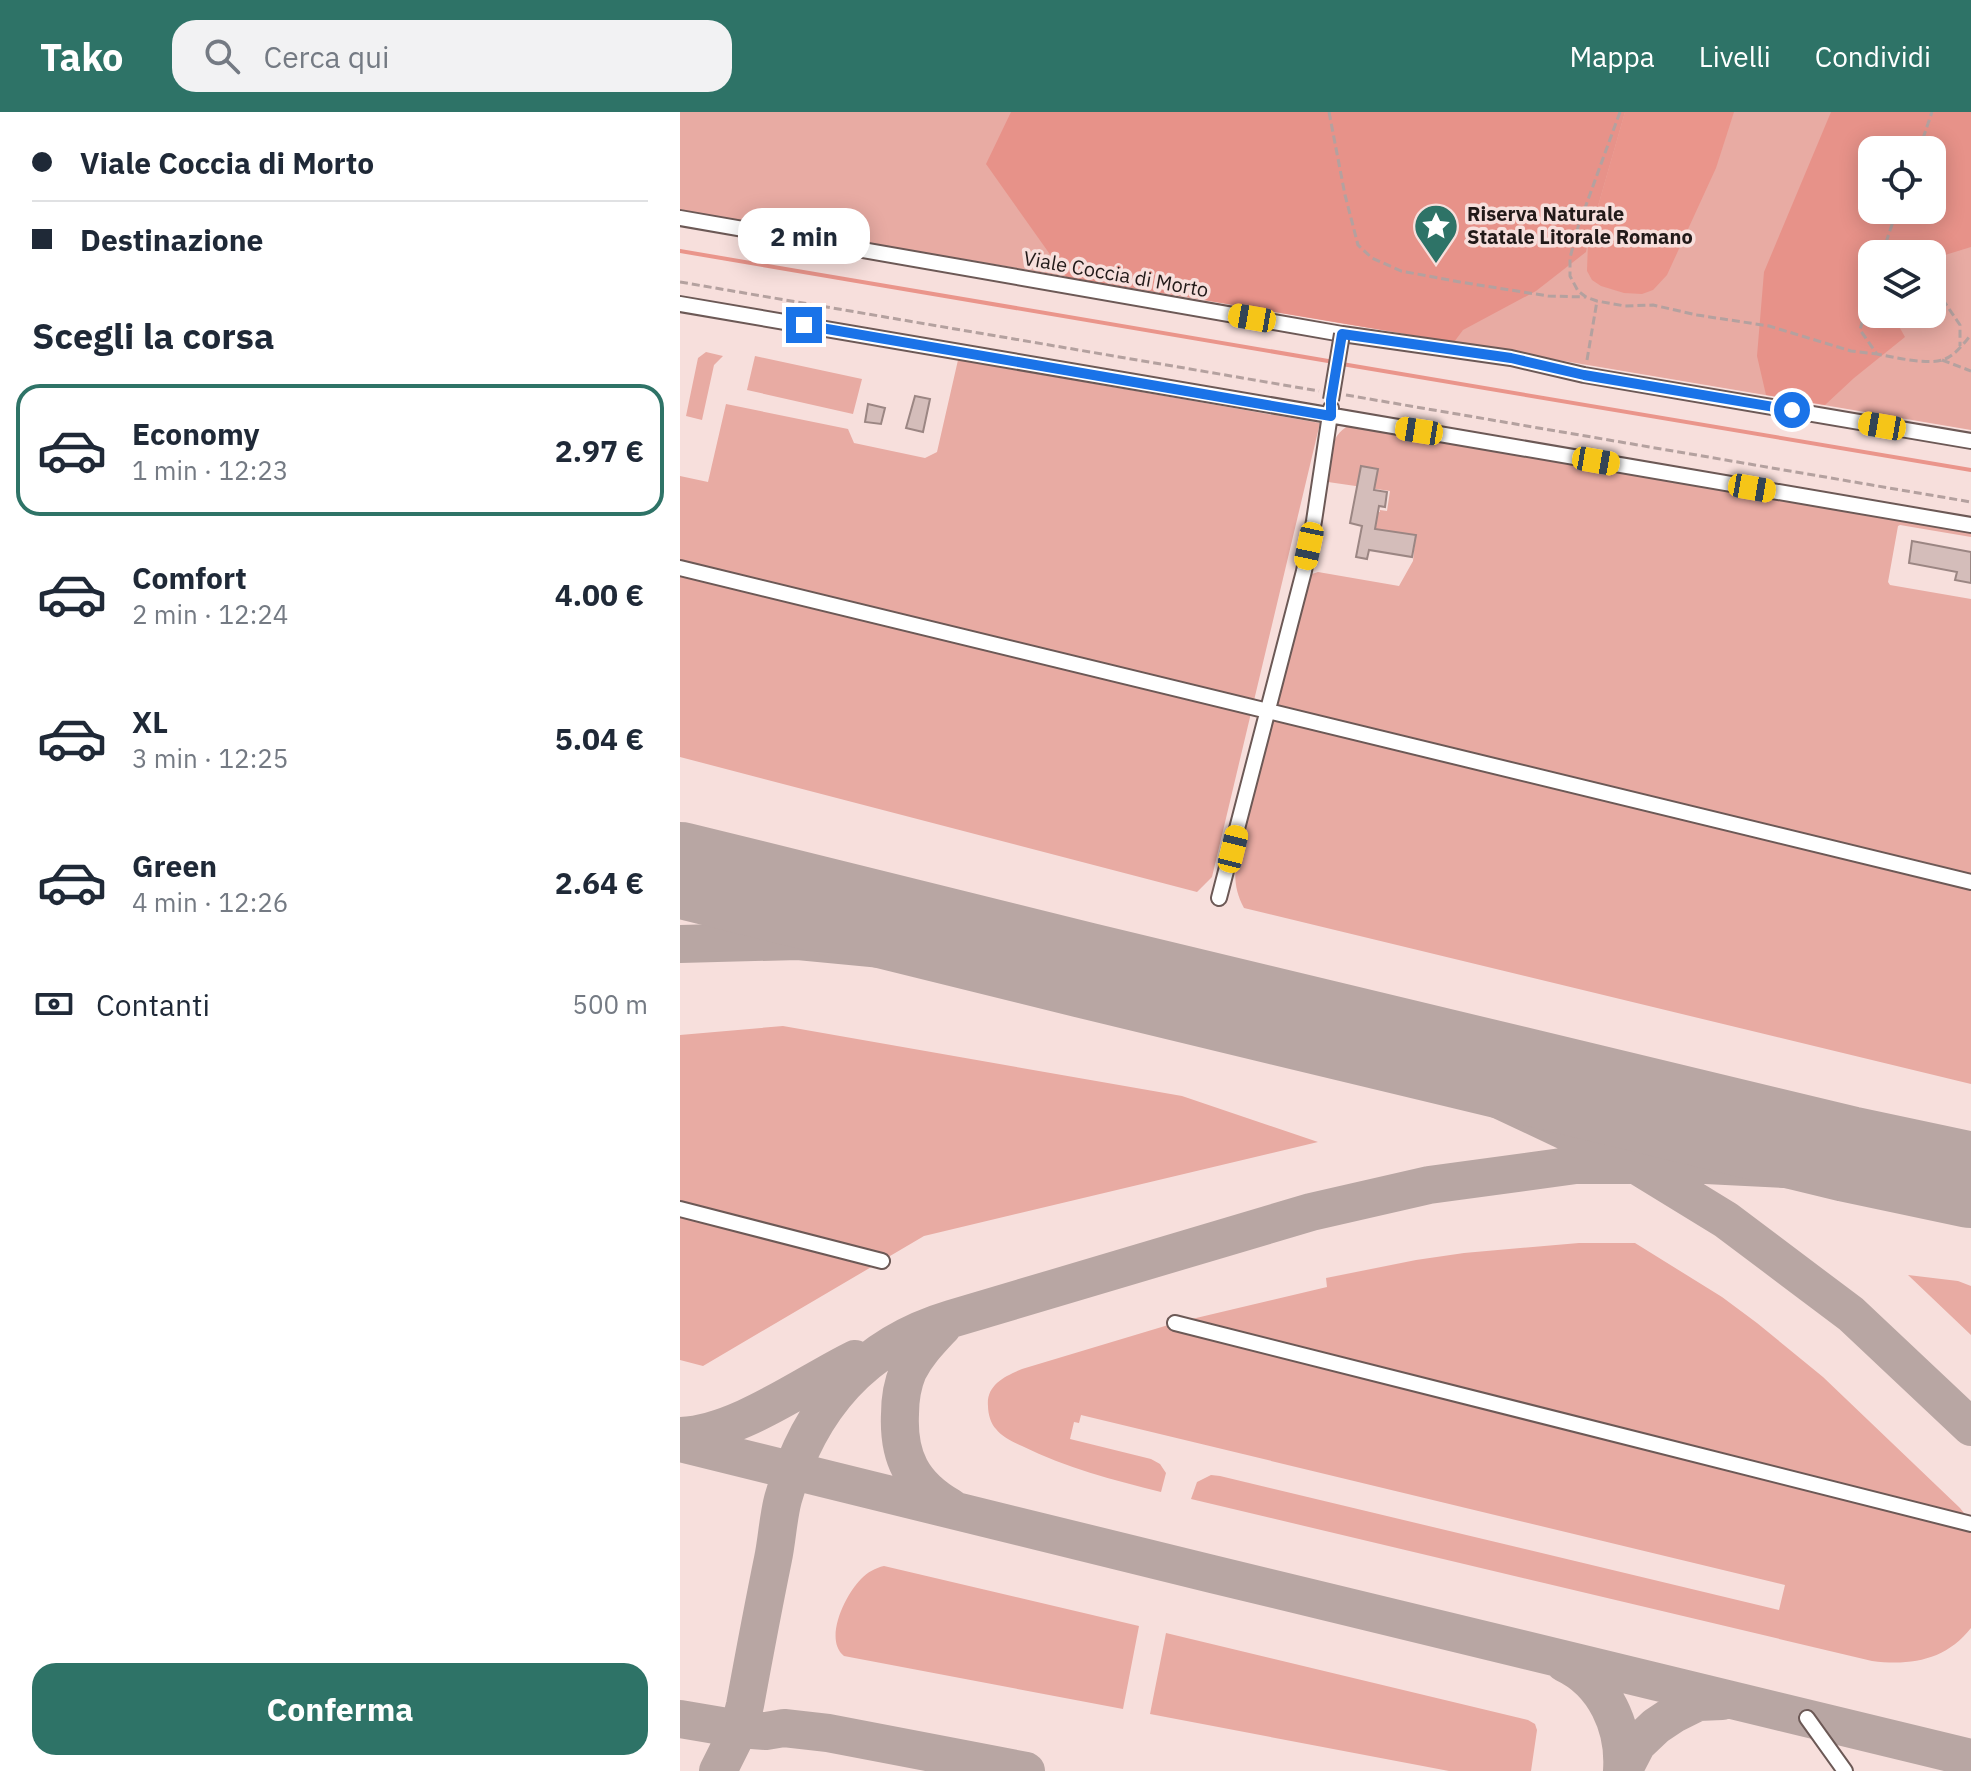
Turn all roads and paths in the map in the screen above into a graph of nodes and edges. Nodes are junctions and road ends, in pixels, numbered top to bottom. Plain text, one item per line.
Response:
1 (1329, 112) edge
2 (1620, 112) edge
3 (1932, 112) edge
4 (1924, 136) edge
5 (680, 218) edge
6 (1586, 297) junction
7 (1597, 301) junction
8 (680, 304) edge
9 (1946, 304) edge
10 (1861, 328) edge
11 (1342, 334) junction
12 (1971, 335) edge
13 (1960, 349) junction
14 (1877, 354) junction
15 (1942, 360) junction
16 (1971, 371) edge
17 (1584, 375) junction
18 (1331, 416) junction
19 (1971, 441) edge
20 (1971, 525) edge
21 (680, 568) edge
22 (1971, 882) edge
23 (1219, 898) dead end
24 (680, 1209) edge
25 (882, 1261) dead end
26 (1175, 1323) dead end
27 (1971, 1524) edge
28 (1807, 1718) dead end
29 (1845, 1771) edge

1 - 6 path
2 - 6 path
3 - 4 path
5 - 11 street, Viale Coccia di Morto
6 - 7 path
7 - 14 path
7 - 17 path
8 - 18 street
9 - 13 path
10 - 14 path
11 - 17 street, Viale Coccia di Morto
11 - 18 street, bridge
12 - 13 path
13 - 15 path
14 - 15 path
15 - 16 path
17 - 19 street, Viale Coccia di Morto
18 - 20 street
18 - 23 street
21 - 22 street
24 - 25 street
26 - 27 street
28 - 29 street

